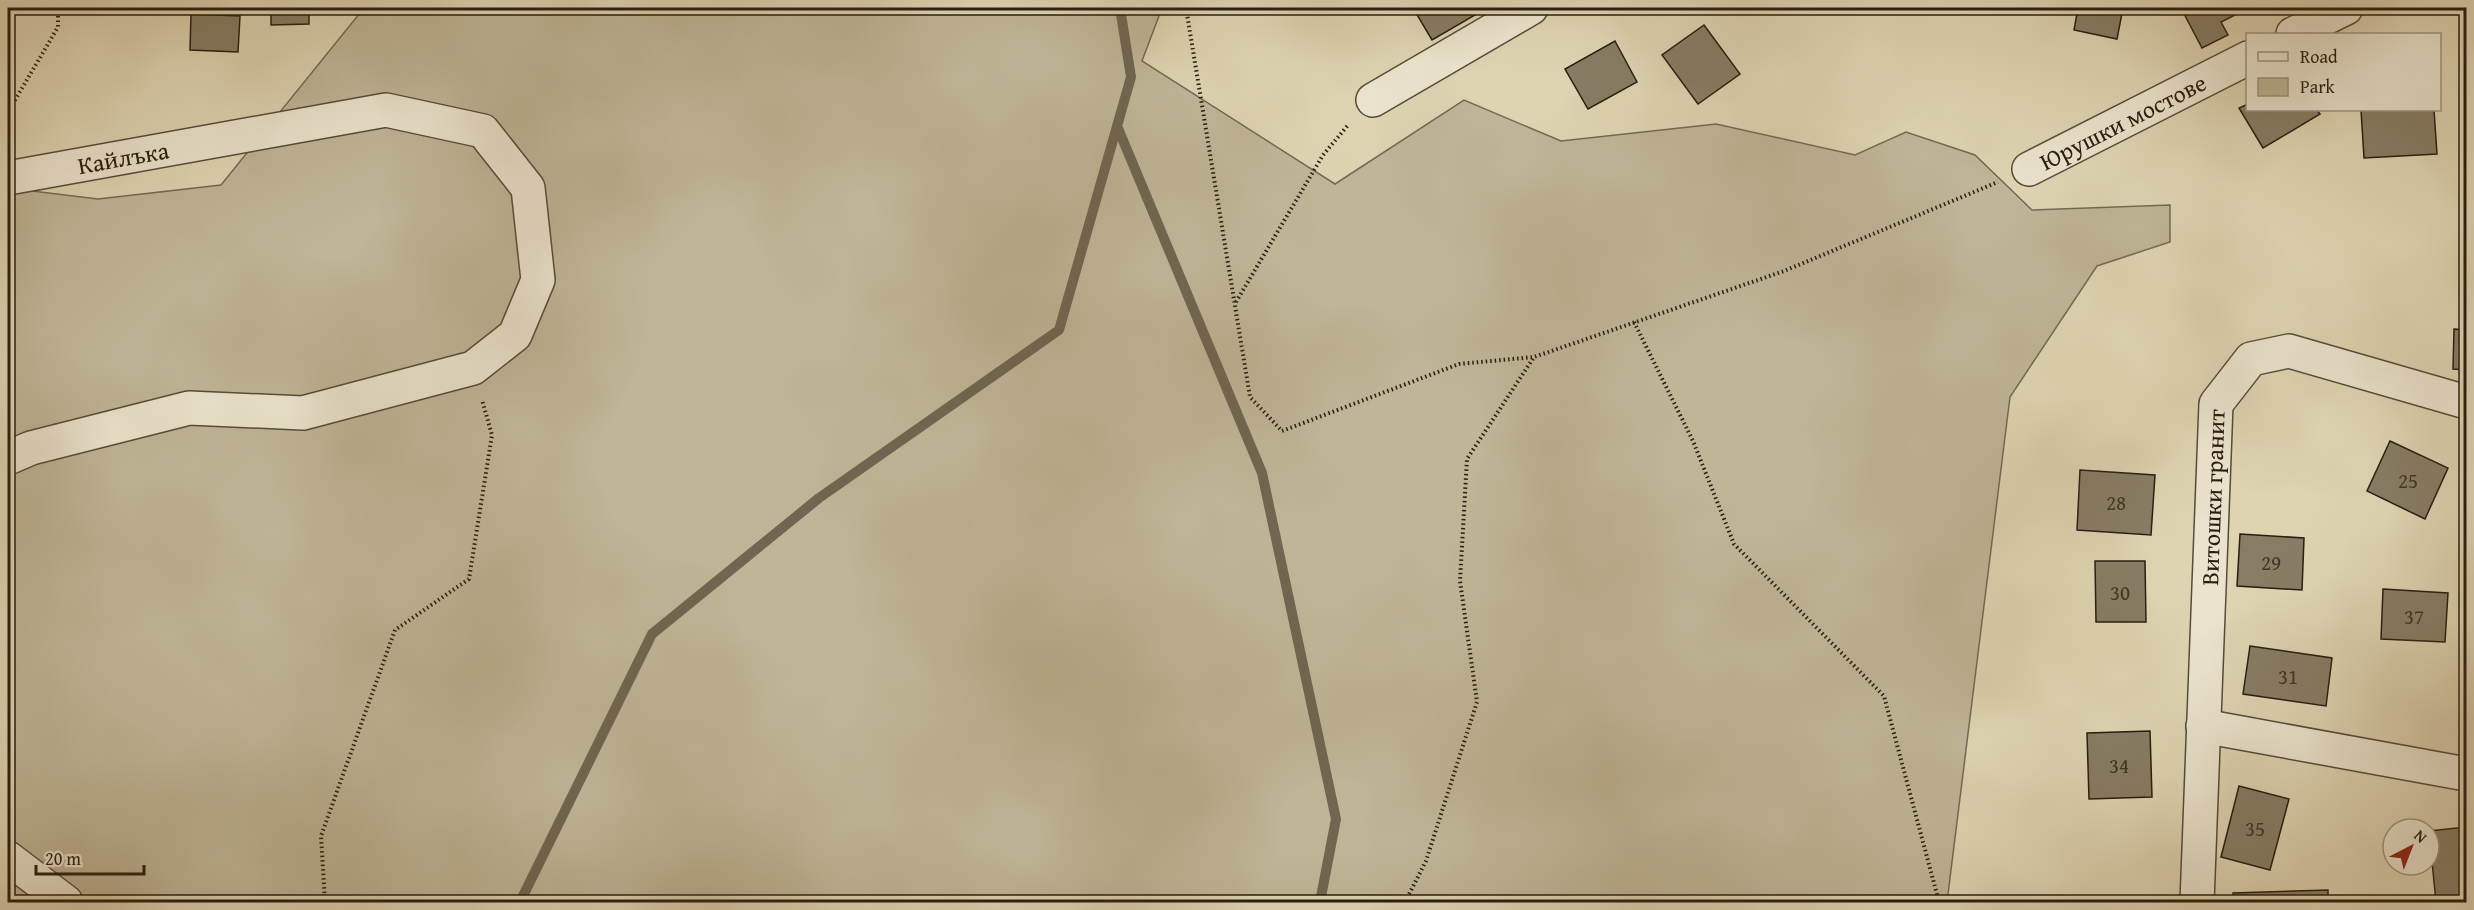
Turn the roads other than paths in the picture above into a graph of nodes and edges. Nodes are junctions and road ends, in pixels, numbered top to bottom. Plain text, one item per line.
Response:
1 (1531, 8) edge
2 (2346, 8) edge
3 (2295, 33) edge
4 (2246, 59) edge
5 (1373, 100) road end
6 (2029, 169) road end
7 (8, 178) edge
8 (2466, 402) edge
9 (8, 458) edge
10 (2203, 726) junction
11 (2466, 774) edge
12 (8, 858) edge
13 (66, 903) edge
14 (2196, 903) edge

1 - 5 street
2 - 3 street
4 - 6 street, Юрушки мостове
7 - 9 street, Кайлъка
8 - 10 street, Витошки гранит
10 - 11 street
10 - 14 street, Витошки гранит
12 - 13 street

